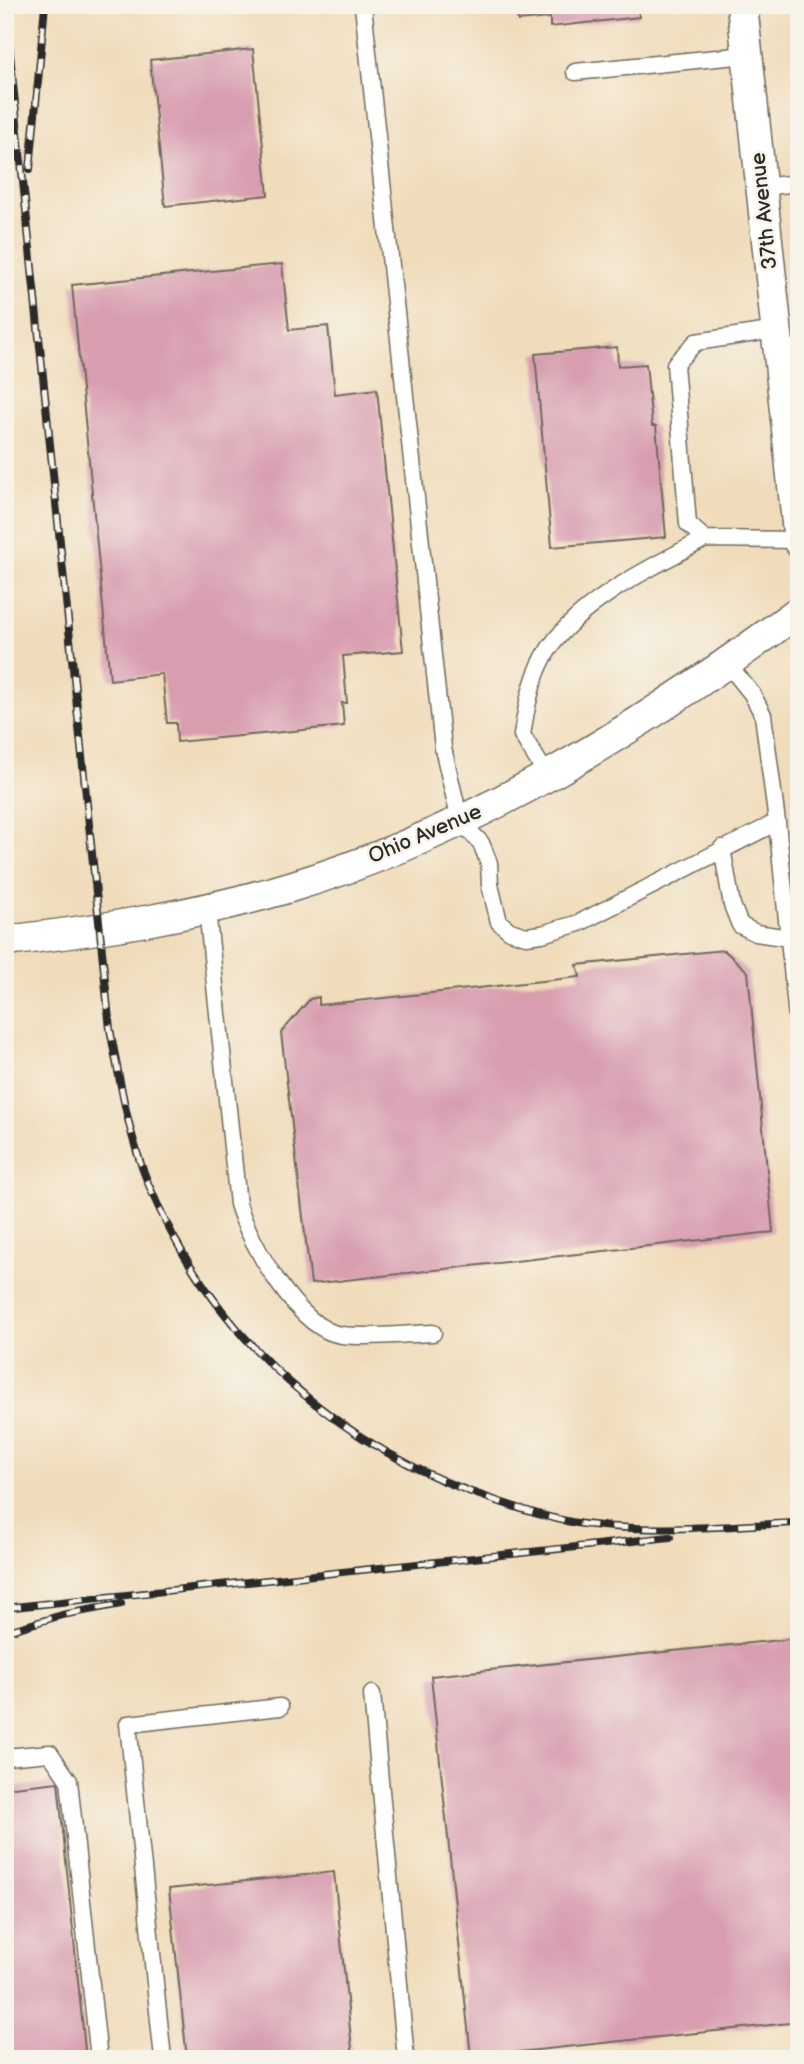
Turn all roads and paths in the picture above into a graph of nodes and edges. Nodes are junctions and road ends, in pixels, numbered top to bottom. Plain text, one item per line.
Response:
1 (742, 5) edge
2 (363, 6) edge
3 (747, 55) junction
4 (575, 72) dead end
5 (799, 183) edge
6 (761, 187) junction
7 (776, 330) junction
8 (705, 539) junction
9 (799, 541) edge
10 (799, 611) edge
11 (727, 663) junction
12 (548, 777) junction
13 (460, 821) junction
14 (776, 822) junction
15 (722, 848) junction
16 (207, 909) junction
17 (789, 938) junction
18 (5, 941) edge
19 (799, 1037) edge
20 (433, 1333) dead end
21 (372, 1694) dead end
22 (280, 1707) dead end
23 (5, 1757) edge
24 (99, 2059) edge
25 (163, 2059) edge
26 (406, 2059) edge

1 - 3 street, 37th Avenue
2 - 13 lane
3 - 4 lane
3 - 6 street, 37th Avenue
5 - 6 lane
6 - 7 street, 37th Avenue
7 - 8 lane
7 - 9 street, 37th Avenue
8 - 9 lane
8 - 12 lane
10 - 11 street, Ohio Avenue
11 - 12 street, Ohio Avenue
11 - 14 lane
12 - 13 street, Ohio Avenue
13 - 15 lane
13 - 16 street, Ohio Avenue
14 - 15 lane
14 - 17 lane
15 - 17 lane
16 - 18 street, Ohio Avenue
16 - 20 lane
17 - 19 lane
21 - 26 lane
22 - 25 lane
23 - 24 lane

